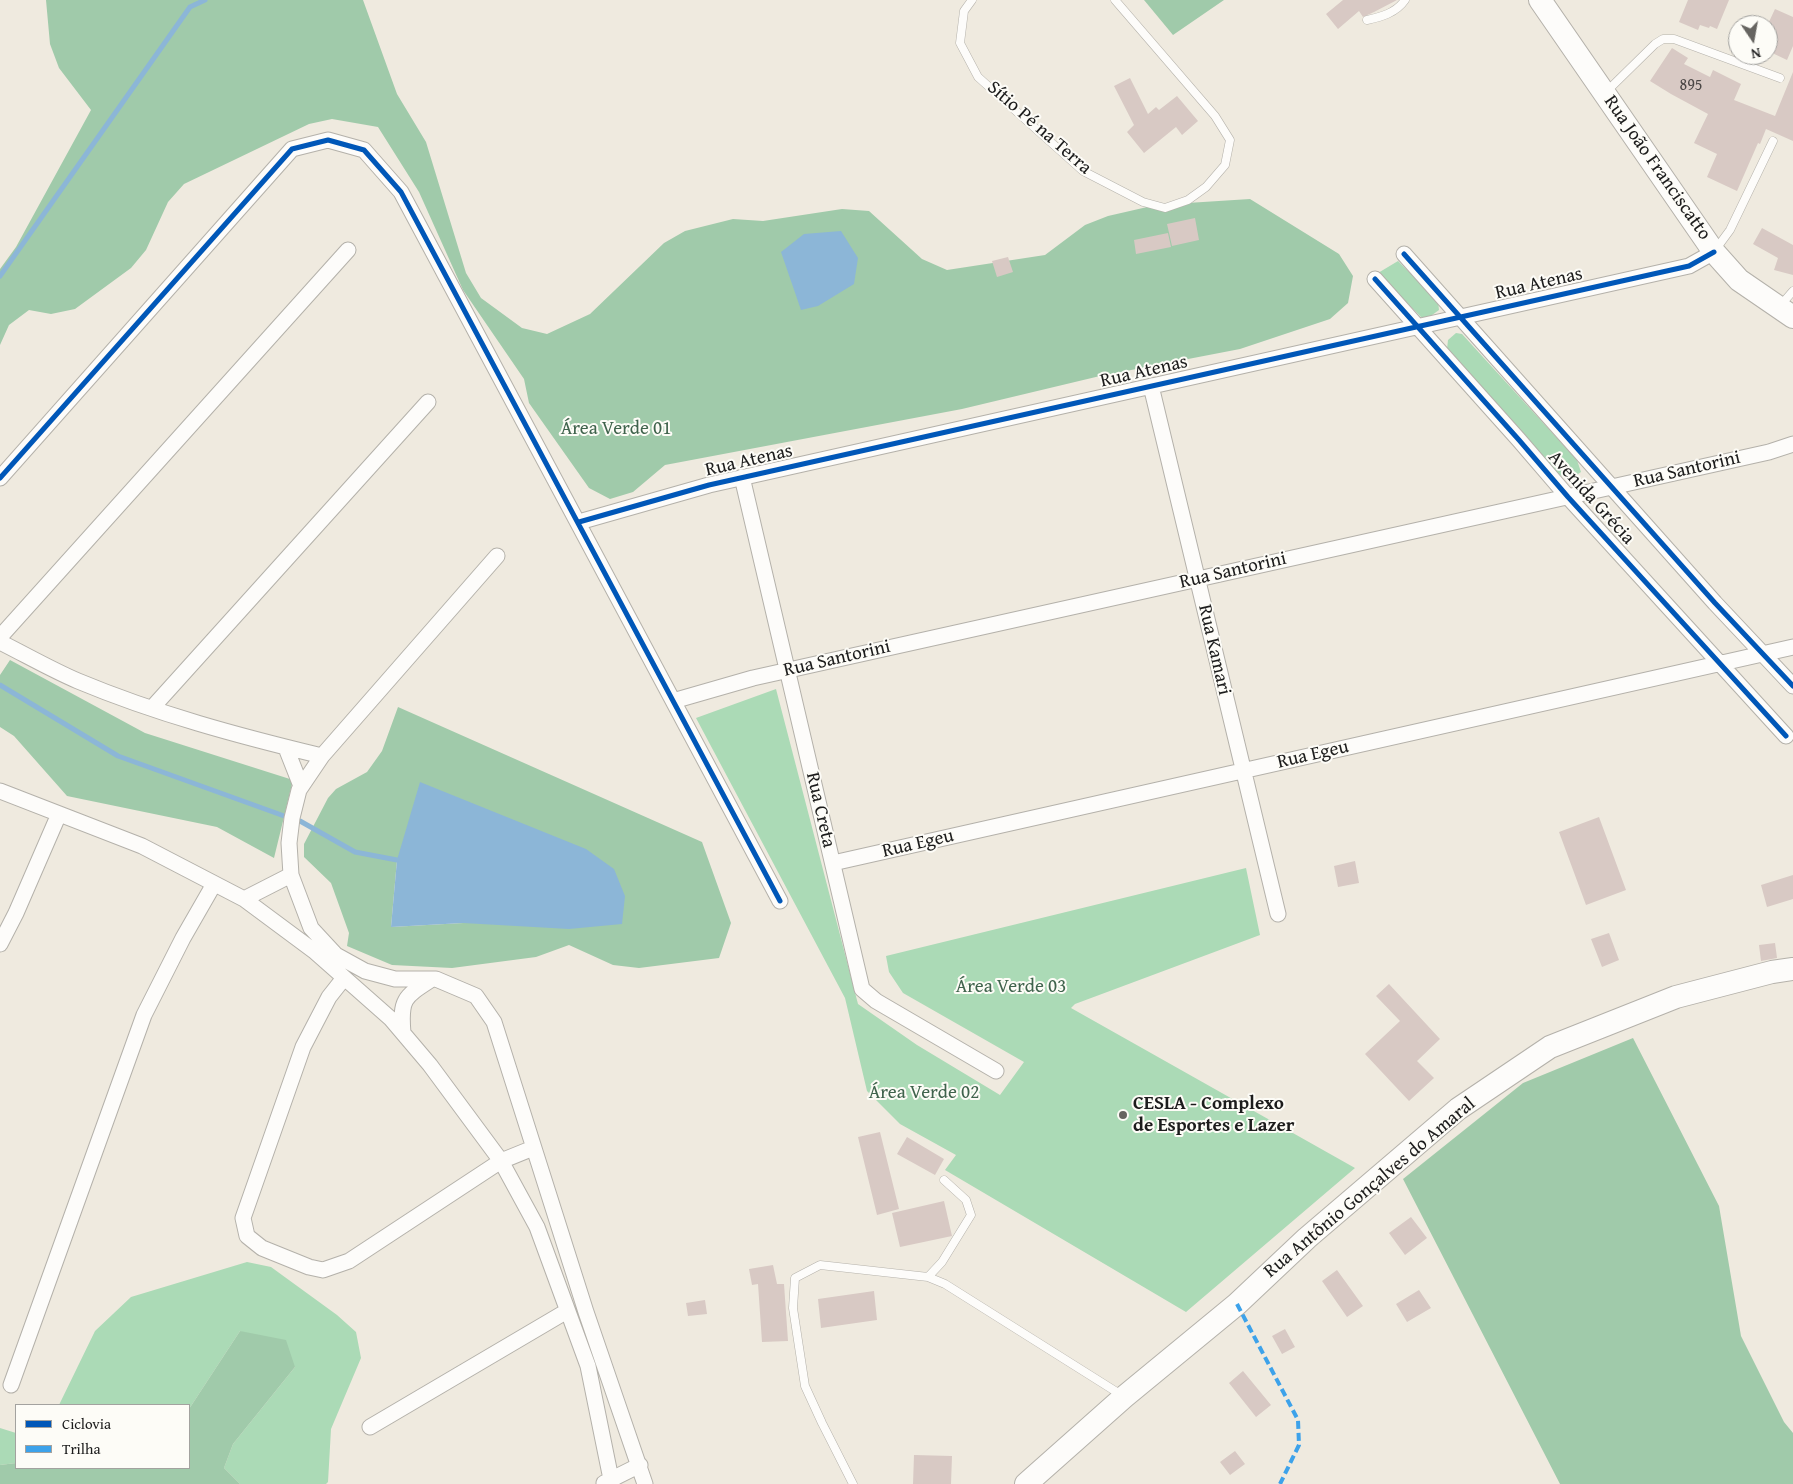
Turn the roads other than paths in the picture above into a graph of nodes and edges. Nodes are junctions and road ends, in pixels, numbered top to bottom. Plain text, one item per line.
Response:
1 (972, 0) edge
2 (1115, 0) edge
3 (1405, 0) edge
4 (1540, 0) edge
5 (1366, 20) dead end
6 (1780, 78) dead end
7 (1605, 93) junction
8 (1772, 141) dead end
9 (348, 250) dead end
10 (1714, 252) junction
11 (1404, 254) dead end
12 (1375, 279) dead end
13 (1793, 291) edge
14 (1786, 312) edge
15 (1461, 317) junction
16 (1418, 326) junction
17 (1151, 386) junction
18 (428, 402) dead end
19 (1793, 444) edge
20 (742, 477) junction
21 (0, 478) edge
22 (1613, 487) junction
23 (1568, 497) junction
24 (579, 522) junction
25 (497, 556) dead end
26 (1197, 579) junction
27 (0, 637) edge
28 (0, 642) edge
29 (1793, 647) edge
30 (1763, 654) junction
31 (1720, 664) junction
32 (788, 670) junction
33 (1793, 686) edge
34 (673, 701) junction
35 (152, 708) junction
36 (1786, 736) dead end
37 (286, 748) junction
38 (322, 756) junction
39 (1243, 771) junction
40 (301, 786) junction
41 (0, 791) edge
42 (59, 814) junction
43 (833, 863) junction
44 (291, 875) junction
45 (214, 884) junction
46 (244, 899) junction
47 (780, 901) dead end
48 (1278, 914) dead end
49 (0, 944) edge
50 (1793, 969) edge
51 (344, 978) junction
52 (432, 979) junction
53 (402, 1033) junction
54 (996, 1071) dead end
55 (533, 1148) junction
56 (501, 1161) junction
57 (944, 1180) dead end
58 (928, 1277) junction
59 (568, 1312) junction
60 (10, 1385) dead end
61 (1124, 1397) junction
62 (370, 1427) dead end
63 (640, 1465) junction
64 (609, 1482) edge
65 (645, 1484) edge
66 (853, 1484) edge
67 (1026, 1484) edge

1 - 2 lane, Sítio Pé na Terra
3 - 5 lane
4 - 7 street, Rua João Franciscatto
6 - 7 lane
7 - 10 street, Rua João Franciscatto
8 - 10 lane
9 - 27 street
10 - 14 street, Rua João Franciscatto
10 - 15 street, Rua Atenas
11 - 15 street, Avenida Grécia
12 - 16 street, Avenida Grécia
13 - 14 lane
15 - 16 street, Rua Atenas
15 - 22 street, Avenida Grécia
16 - 17 street, Rua Atenas
16 - 23 street, Avenida Grécia
17 - 20 street, Rua Atenas
17 - 26 street, Rua Kamari
18 - 35 street
19 - 22 street, Rua Santorini
20 - 24 street, Rua Atenas
20 - 32 street, Rua Creta
21 - 24 street
22 - 23 street, Rua Santorini
22 - 30 street, Avenida Grécia
23 - 26 street, Rua Santorini
23 - 31 street, Avenida Grécia
24 - 34 street
25 - 38 street
26 - 32 street, Rua Santorini
26 - 39 street, Rua Kamari
28 - 35 street
29 - 30 street, Rua Egeu
30 - 31 street, Rua Egeu
30 - 33 street, Avenida Grécia
31 - 36 street, Avenida Grécia
31 - 39 street, Rua Egeu
32 - 34 street, Rua Santorini
32 - 43 street, Rua Creta
34 - 47 street
35 - 37 street
37 - 38 street
37 - 40 street
38 - 40 street
39 - 43 street, Rua Egeu
39 - 48 street, Rua Kamari
40 - 44 street
41 - 42 street
42 - 45 street
42 - 49 street
43 - 54 street, Rua Creta
44 - 46 street
44 - 52 street
45 - 46 street
45 - 60 street
46 - 51 street
50 - 61 street, Rua Antônio Gonçalves do Amaral
51 - 53 street
51 - 56 street
52 - 53 street
52 - 55 street
53 - 56 street
55 - 56 street
55 - 63 street
56 - 59 street
57 - 58 lane
58 - 61 lane
58 - 66 lane
59 - 62 street
59 - 64 street
61 - 67 street, Rua Antônio Gonçalves do Amaral
63 - 64 street
63 - 65 street

